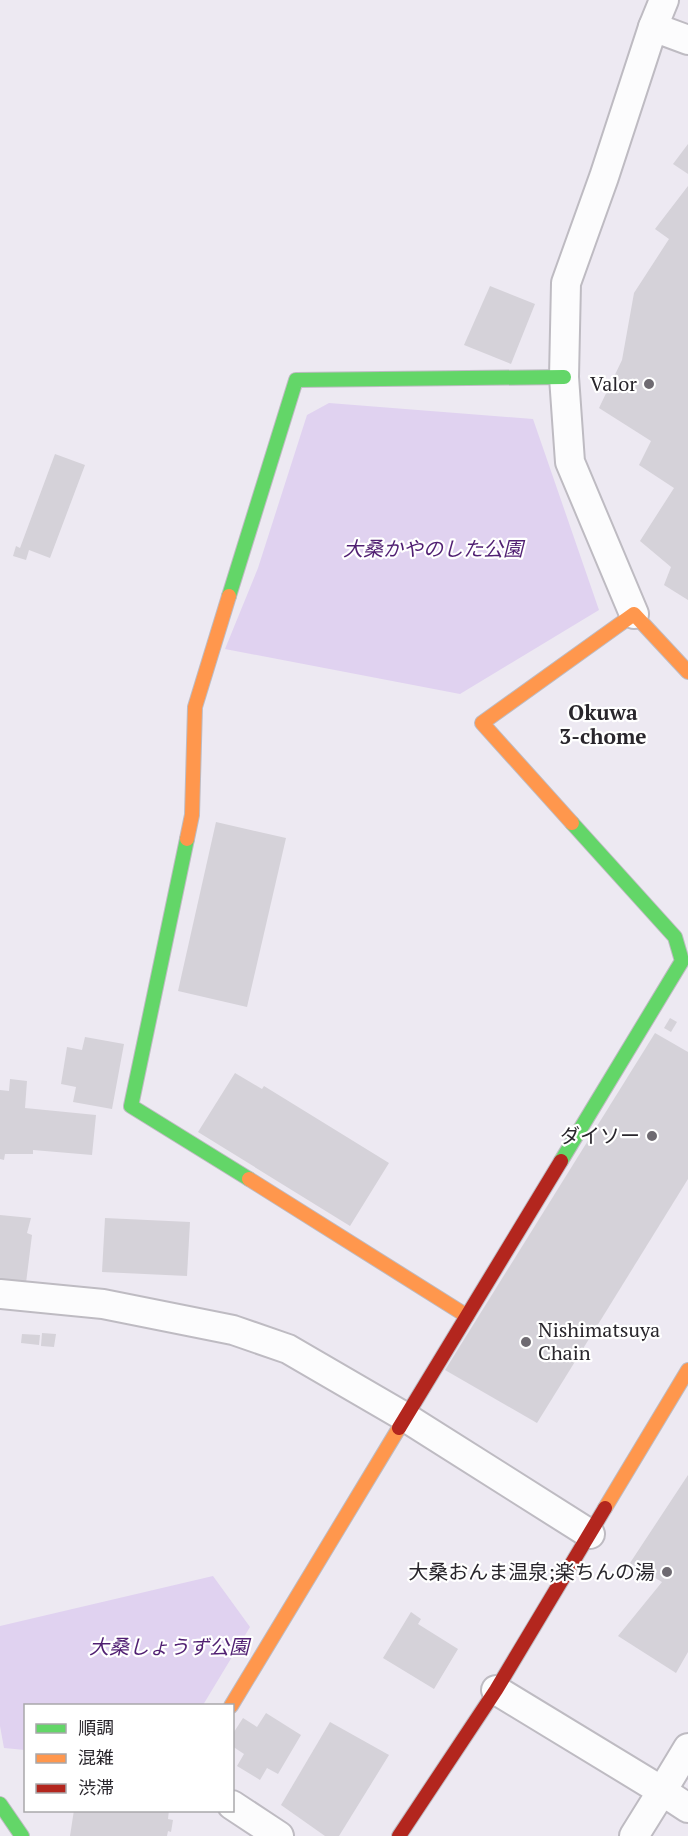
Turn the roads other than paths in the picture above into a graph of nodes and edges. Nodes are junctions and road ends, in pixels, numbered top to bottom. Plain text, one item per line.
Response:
1 (664, 0) edge
2 (653, 27) junction
3 (688, 40) edge
4 (564, 377) junction
5 (634, 614) junction
6 (688, 672) edge
7 (0, 1294) edge
8 (467, 1316) junction
9 (688, 1370) edge
10 (405, 1417) junction
11 (590, 1534) junction
12 (496, 1690) junction
13 (232, 1704) edge
14 (688, 1748) edge
15 (662, 1791) junction
16 (0, 1804) edge
17 (234, 1806) edge
18 (688, 1808) edge
19 (22, 1836) edge
20 (279, 1836) edge
21 (399, 1836) edge
22 (634, 1836) edge

1 - 2 street
2 - 3 street
2 - 4 street
4 - 5 street
4 - 8 street
5 - 6 street
5 - 8 street
7 - 10 street
8 - 10 street
9 - 11 street
10 - 11 street
10 - 13 street
11 - 12 street
12 - 15 street
12 - 21 street
14 - 15 street
15 - 18 street
15 - 22 street
16 - 19 street
17 - 20 street

